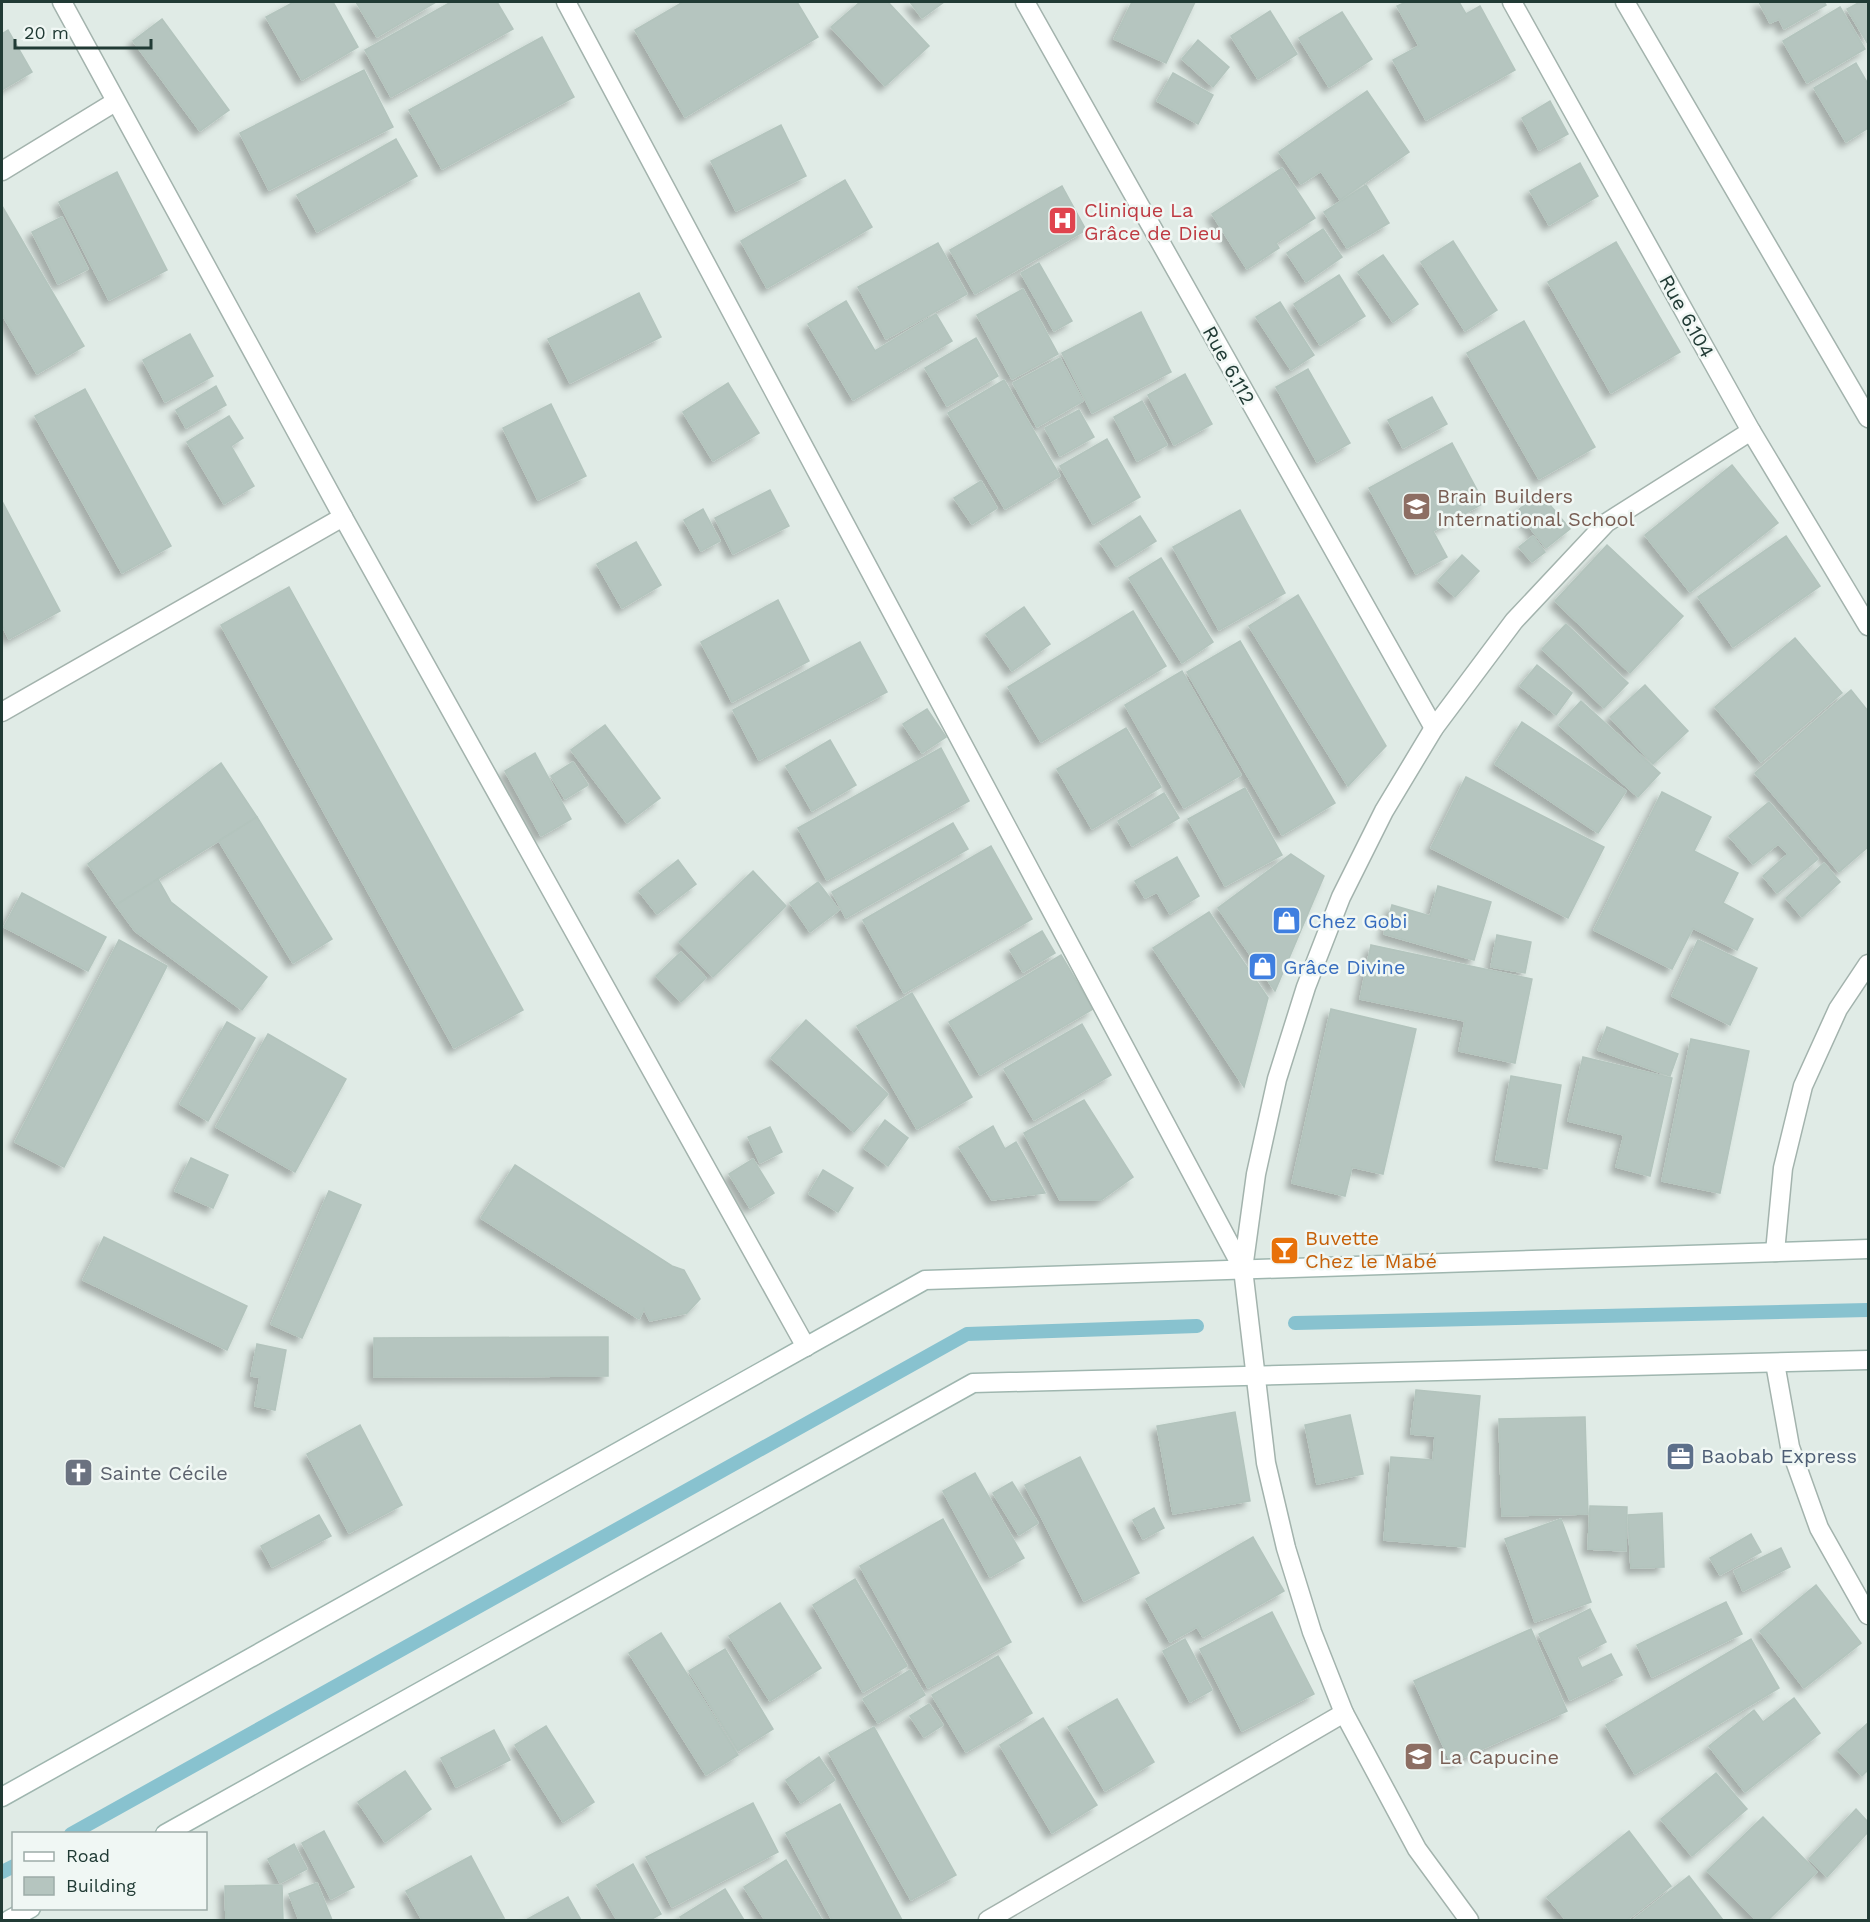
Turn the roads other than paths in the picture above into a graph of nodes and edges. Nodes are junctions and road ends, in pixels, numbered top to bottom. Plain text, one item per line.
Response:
1 (62, 2) edge
2 (566, 2) edge
3 (1025, 2) edge
4 (1512, 2) edge
5 (1625, 2) edge
6 (115, 102) junction
7 (2, 171) edge
8 (1869, 418) edge
9 (1752, 431) junction
10 (343, 517) junction
11 (1869, 627) edge
12 (2, 712) edge
13 (1434, 728) junction
14 (1869, 964) edge
15 (1869, 1248) edge
16 (1775, 1252) junction
17 (1243, 1269) junction
18 (806, 1347) junction
19 (1869, 1360) edge
20 (1775, 1363) junction
21 (1254, 1376) junction
22 (1869, 1615) edge
23 (1344, 1713) junction
24 (2, 1797) edge
25 (167, 1832) edge
26 (27, 1910) edge
27 (9, 1920) edge
28 (988, 1920) edge
29 (1469, 1920) edge

1 - 6 street
2 - 17 street
3 - 13 street, Rue 6.112
4 - 9 street, Rue 6.104
5 - 8 street
6 - 7 street
6 - 10 street
9 - 11 street, Rue 6.104
9 - 13 street
10 - 12 street
10 - 18 street
13 - 17 street
14 - 16 street
15 - 16 street
16 - 17 street
17 - 18 street
17 - 21 street
18 - 24 street
19 - 20 street
20 - 21 street
20 - 22 street
21 - 23 street
21 - 25 street
23 - 28 street
23 - 29 street
26 - 27 street

